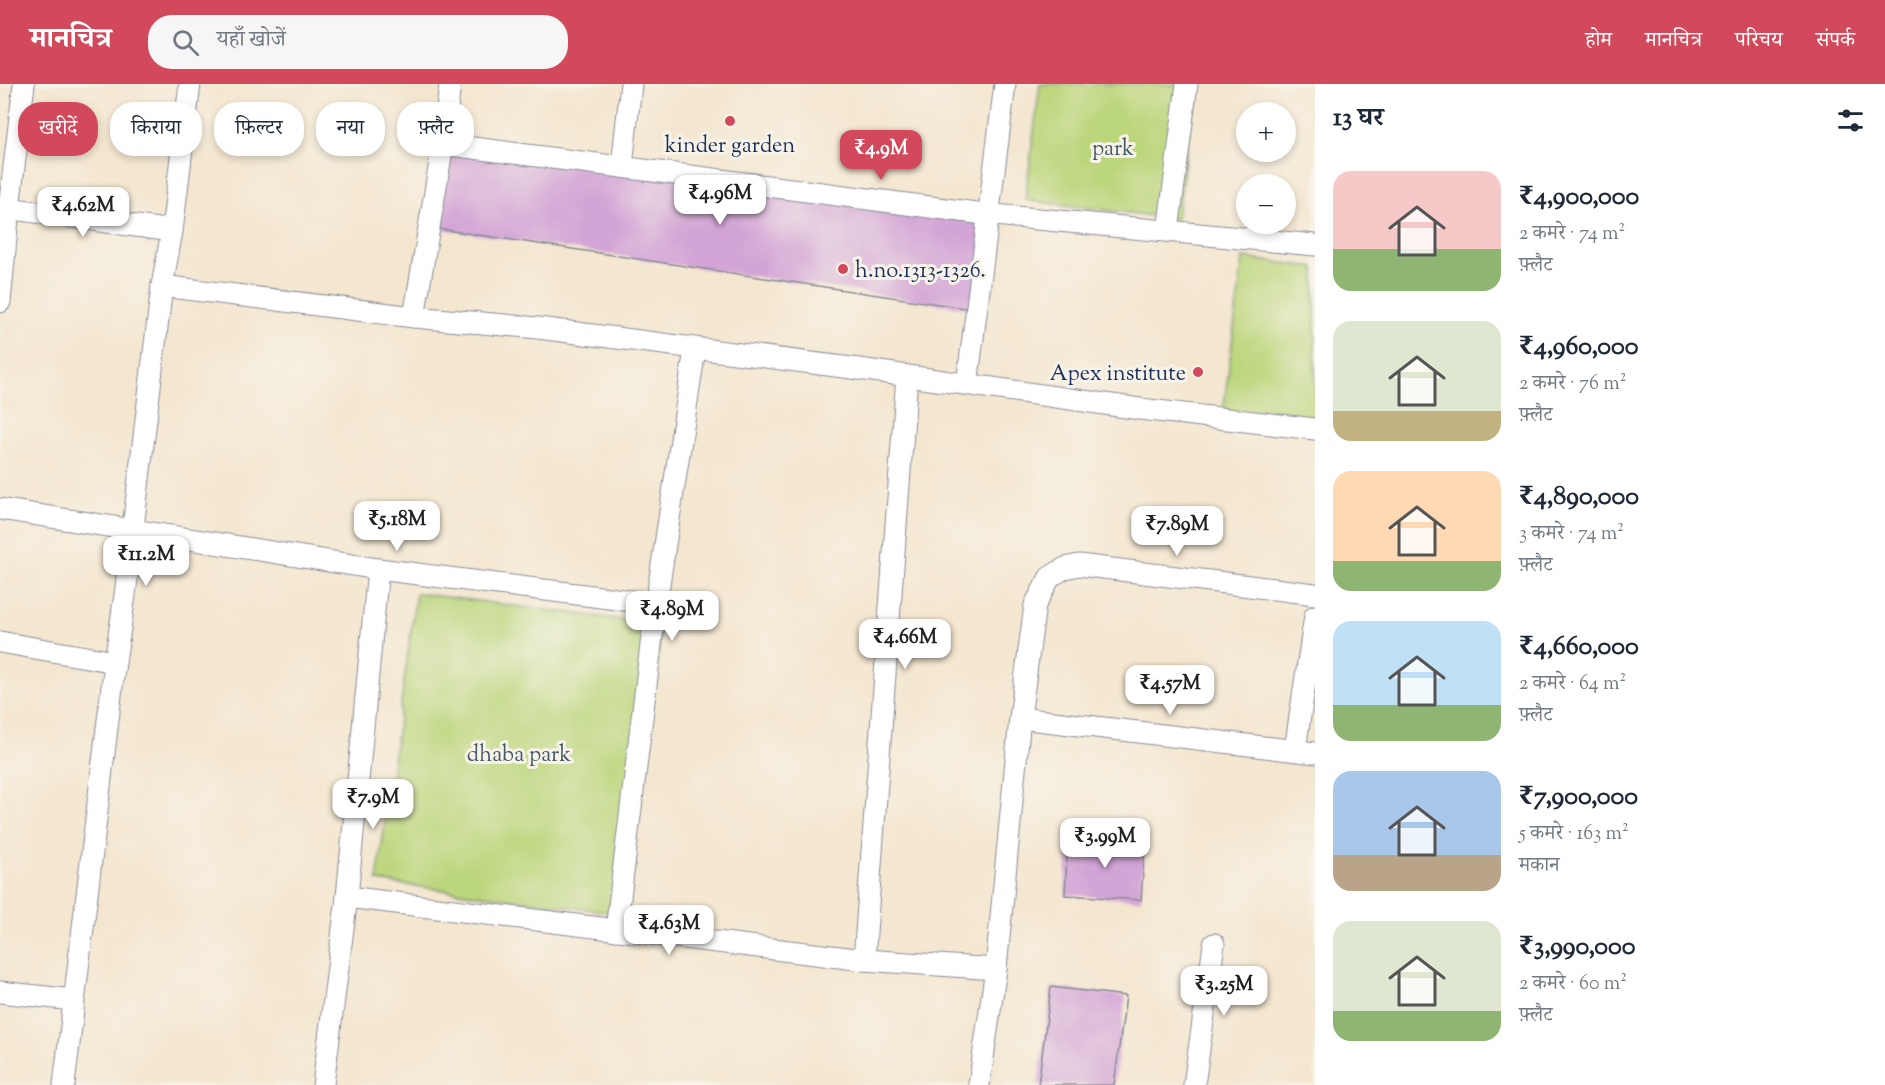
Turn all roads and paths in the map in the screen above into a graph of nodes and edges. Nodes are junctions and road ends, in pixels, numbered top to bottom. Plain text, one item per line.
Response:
1 (24, 84) edge
2 (190, 84) edge
3 (450, 84) edge
4 (631, 84) edge
5 (1005, 84) edge
6 (1187, 84) edge
7 (448, 102) edge
8 (474, 148) edge
9 (441, 156) edge
10 (622, 166) junction
11 (4, 208) edge
12 (989, 214) junction
13 (172, 231) junction
14 (1168, 231) junction
15 (1315, 245) edge
16 (162, 286) junction
17 (0, 302) edge
18 (414, 317) junction
19 (695, 349) junction
20 (907, 376) junction
21 (967, 385) junction
22 (1315, 429) edge
23 (0, 508) edge
24 (132, 529) junction
25 (378, 569) junction
26 (1315, 594) edge
27 (656, 604) junction
28 (1315, 616) edge
29 (0, 642) edge
30 (115, 662) junction
31 (1020, 718) junction
32 (1305, 751) edge
33 (347, 897) junction
34 (616, 930) junction
35 (1214, 944) dead end
36 (864, 960) junction
37 (996, 969) junction
38 (0, 992) edge
39 (73, 1000) junction
40 (64, 1085) edge
41 (323, 1085) edge
42 (979, 1085) edge
43 (1194, 1085) edge

1 - 11 street
2 - 13 street
3 - 7 street
4 - 10 street
5 - 12 street
6 - 14 street
8 - 10 street
9 - 18 street
10 - 12 street
11 - 13 street
11 - 17 street
12 - 14 street
12 - 21 street
13 - 16 street
14 - 15 street
16 - 18 street
16 - 24 street
18 - 19 street
19 - 20 street
19 - 27 street
20 - 21 street
20 - 36 street
21 - 22 street
23 - 24 street
24 - 25 street
24 - 30 street
25 - 27 street
25 - 33 street
26 - 31 street
27 - 34 street
28 - 32 street
29 - 30 street
30 - 39 street
31 - 32 street
31 - 37 street
33 - 34 street
33 - 41 street
34 - 36 street
35 - 43 street
36 - 37 street
37 - 42 street
38 - 39 street
39 - 40 street

